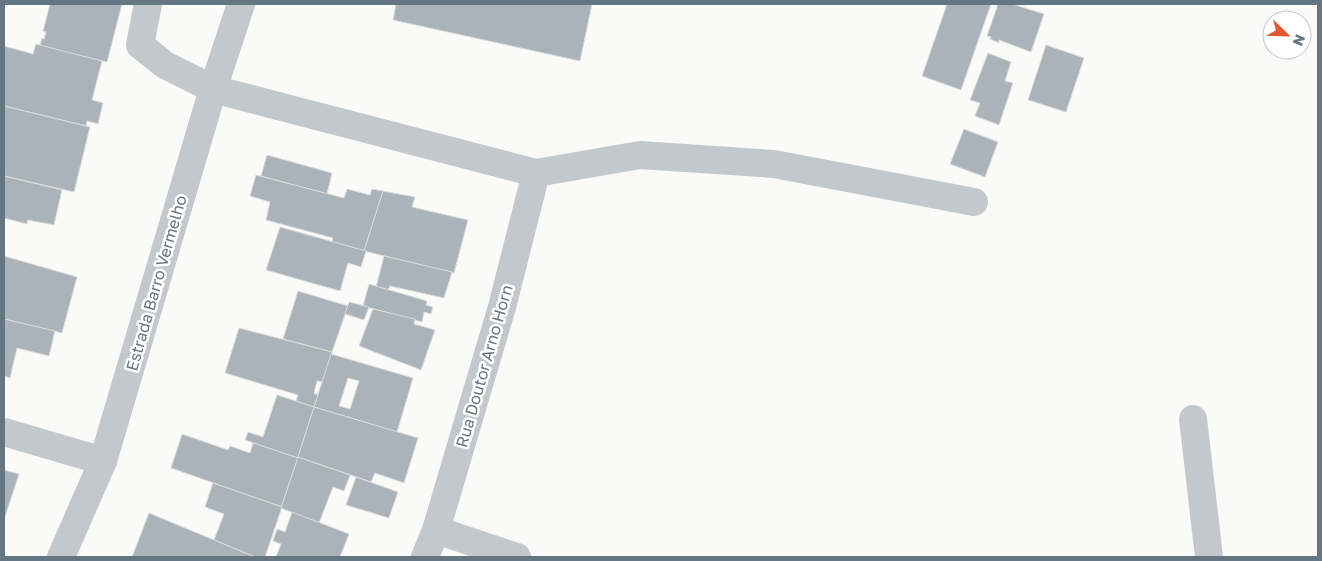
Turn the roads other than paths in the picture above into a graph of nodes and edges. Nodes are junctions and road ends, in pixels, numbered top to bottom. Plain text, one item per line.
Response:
1 (148, 4) edge
2 (241, 4) edge
3 (213, 89) junction
4 (536, 172) junction
5 (974, 202) dead end
6 (1193, 419) dead end
7 (4, 432) edge
8 (103, 461) junction
9 (436, 530) junction
10 (61, 557) edge
11 (425, 557) edge
12 (517, 557) edge
13 (1209, 557) edge

1 - 3 street
2 - 3 street, Estrada Barro Vermelho
3 - 4 street
3 - 8 street, Estrada Barro Vermelho
4 - 5 street
4 - 9 street, Rua Doutor Arno Horn
6 - 13 street
7 - 8 street
8 - 10 street, Estrada Barro Vermelho
9 - 11 street, Rua Doutor Arno Horn
9 - 12 street

